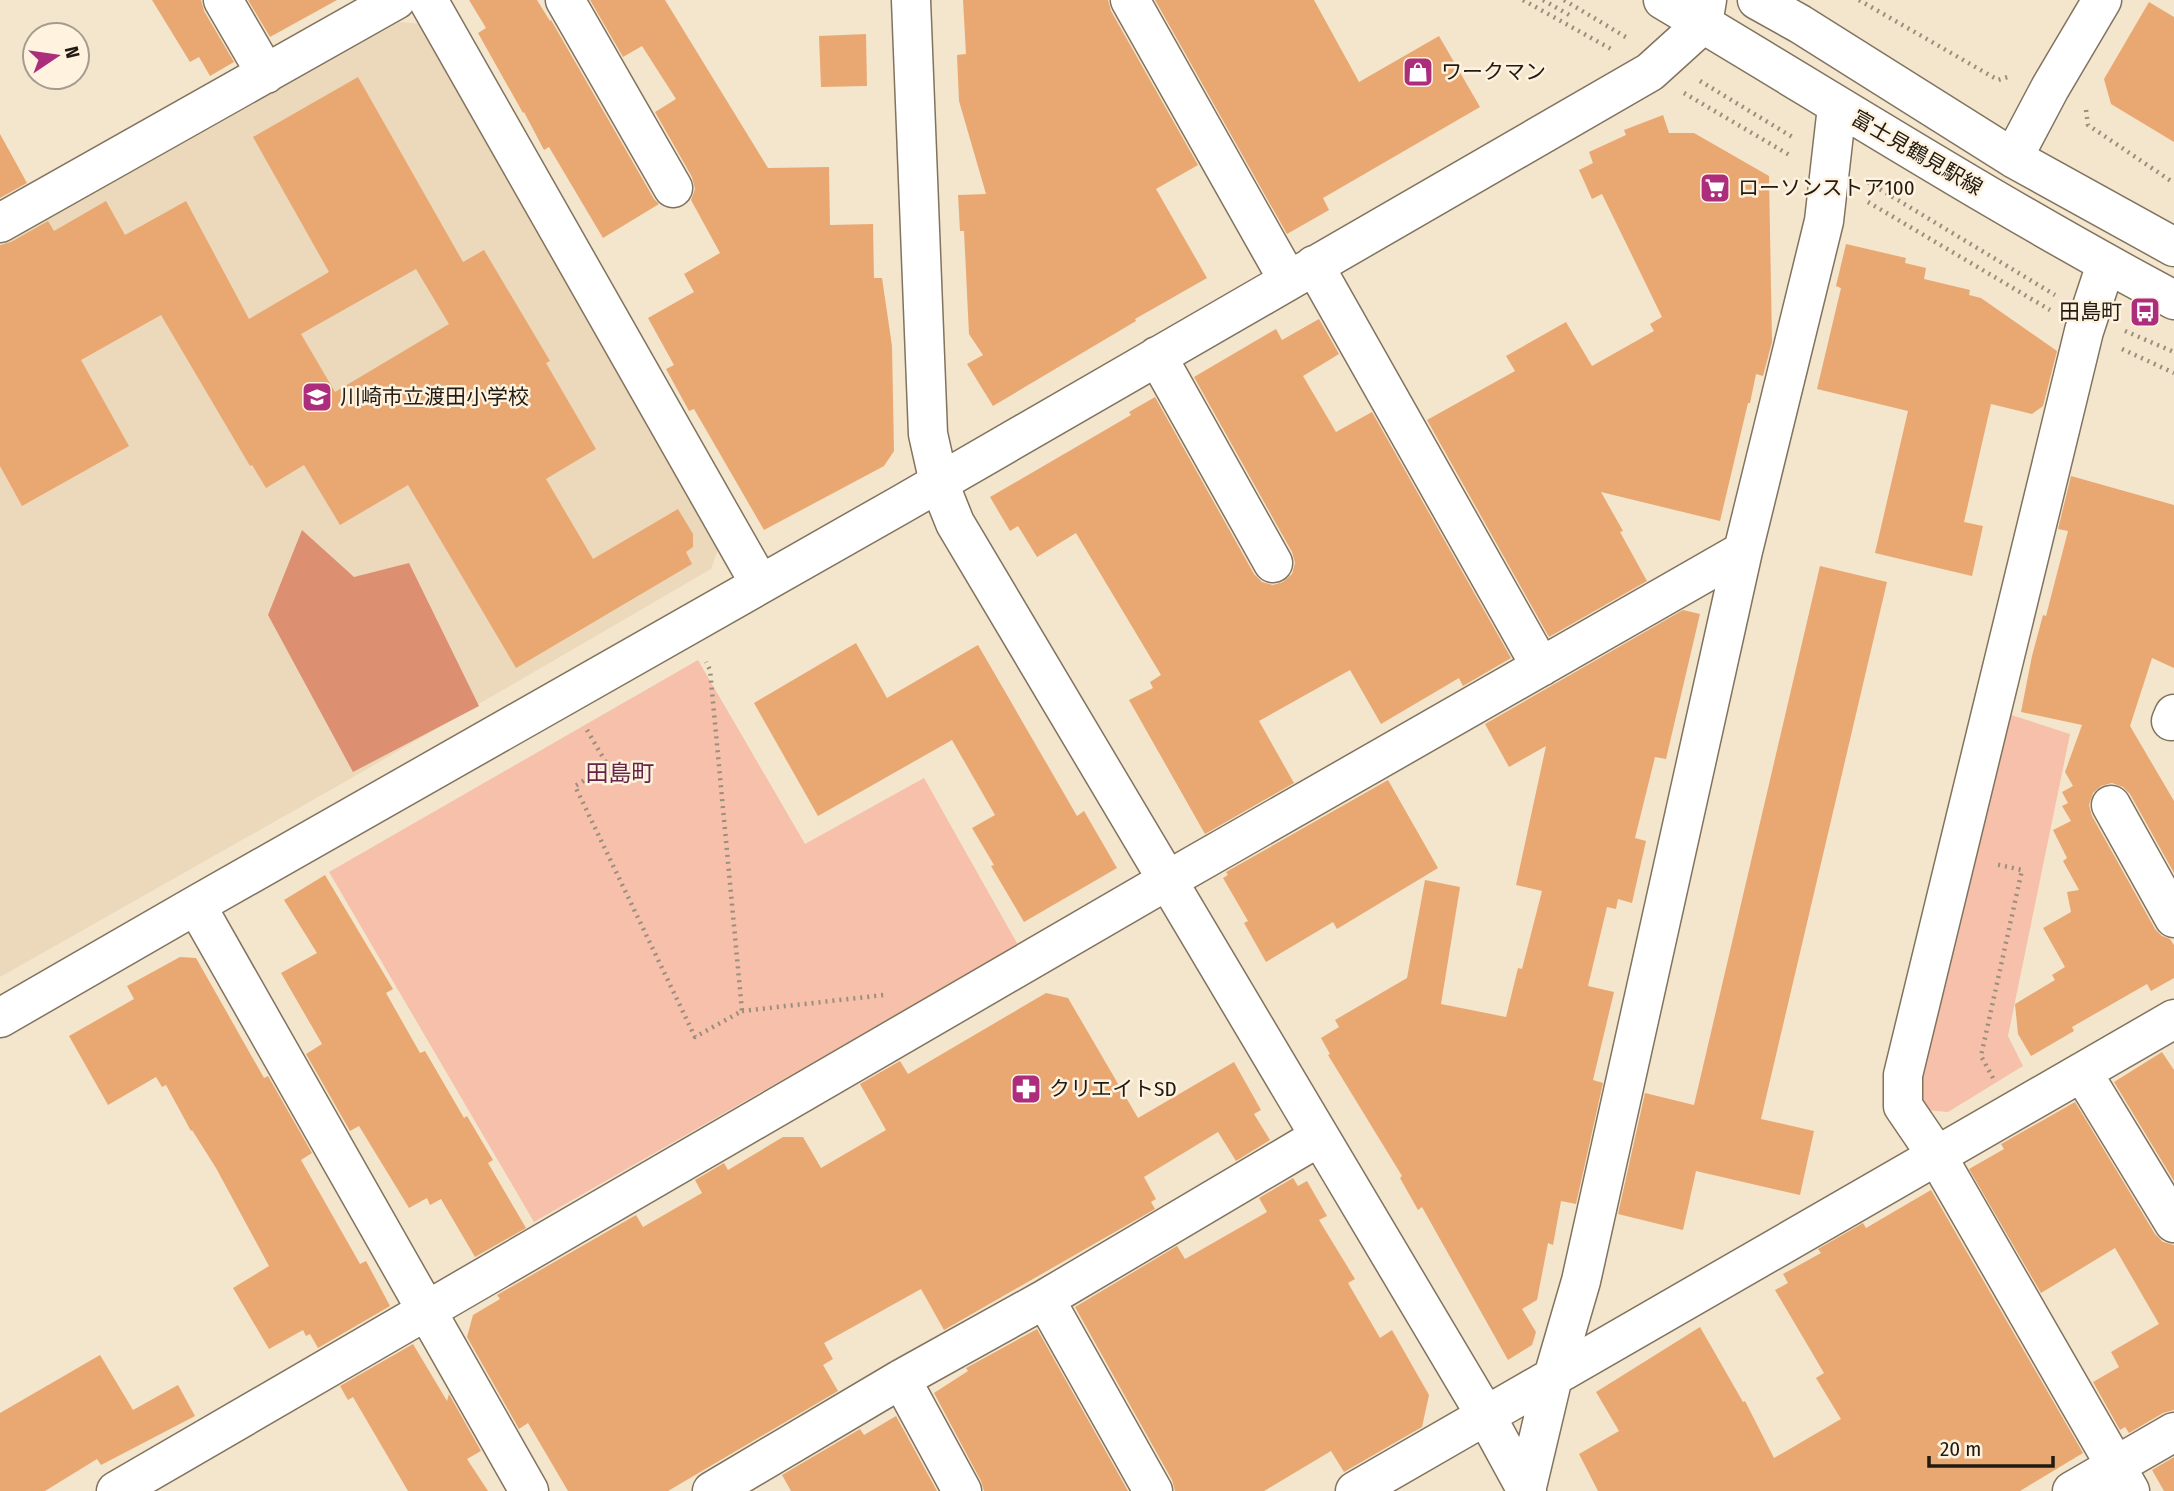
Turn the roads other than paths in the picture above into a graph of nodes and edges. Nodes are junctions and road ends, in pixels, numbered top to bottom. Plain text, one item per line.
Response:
1 (223, 0) edge
2 (396, 0) edge
3 (428, 0) edge
4 (565, 0) edge
5 (911, 0) edge
6 (1130, 0) edge
7 (1663, 0) edge
8 (1757, 0) edge
9 (2102, 0) edge
10 (1705, 12) edge
11 (1804, 12) edge
12 (266, 74) junction
13 (1837, 107) junction
14 (2013, 158) junction
15 (673, 188) dead end
16 (0, 223) edge
17 (2174, 247) edge
18 (2106, 264) junction
19 (1301, 273) junction
20 (2174, 300) edge
21 (1157, 356) junction
22 (939, 483) junction
23 (1743, 551) junction
24 (1273, 563) dead end
25 (760, 584) junction
26 (1541, 667) junction
27 (2111, 805) dead end
28 (1168, 880) junction
29 (195, 905) junction
30 (2174, 918) edge
31 (0, 1018) edge
32 (2173, 1023) edge
33 (2082, 1072) junction
34 (1319, 1137) junction
35 (1937, 1156) junction
36 (2174, 1223) edge
37 (1045, 1299) junction
38 (425, 1311) junction
39 (1553, 1377) junction
40 (901, 1379) junction
41 (1486, 1416) junction
42 (2174, 1432) edge
43 (2123, 1478) edge
44 (1527, 1490) edge
45 (116, 1491) edge
46 (529, 1491) edge
47 (712, 1491) edge
48 (962, 1491) edge
49 (1153, 1491) edge
50 (1356, 1491) edge
51 (2072, 1491) edge

1 - 12 street
2 - 12 street
3 - 25 street
4 - 15 street
5 - 22 street
6 - 19 street
7 - 10 street, 富士見鶴見駅線
8 - 11 street, 富士見鶴見駅線
9 - 14 street
10 - 13 street, 富士見鶴見駅線
10 - 19 street
11 - 14 street, 富士見鶴見駅線
12 - 16 street
13 - 18 street, 富士見鶴見駅線
13 - 23 street
14 - 17 street, 富士見鶴見駅線
18 - 20 street, 富士見鶴見駅線
18 - 35 street
19 - 21 street
19 - 26 street
21 - 22 street
21 - 24 street
22 - 25 street
22 - 28 street
23 - 26 street
23 - 39 street
25 - 29 street
26 - 28 street
27 - 30 street
28 - 34 street
28 - 38 street
29 - 31 street
29 - 38 street
32 - 33 street
33 - 35 street
33 - 36 street
34 - 37 street
34 - 41 street
35 - 39 street
35 - 43 street
37 - 40 street
37 - 49 street
38 - 45 street
38 - 46 street
39 - 41 street
39 - 44 street
40 - 47 street
40 - 48 street
41 - 44 street
41 - 50 street
42 - 43 street
43 - 51 street

